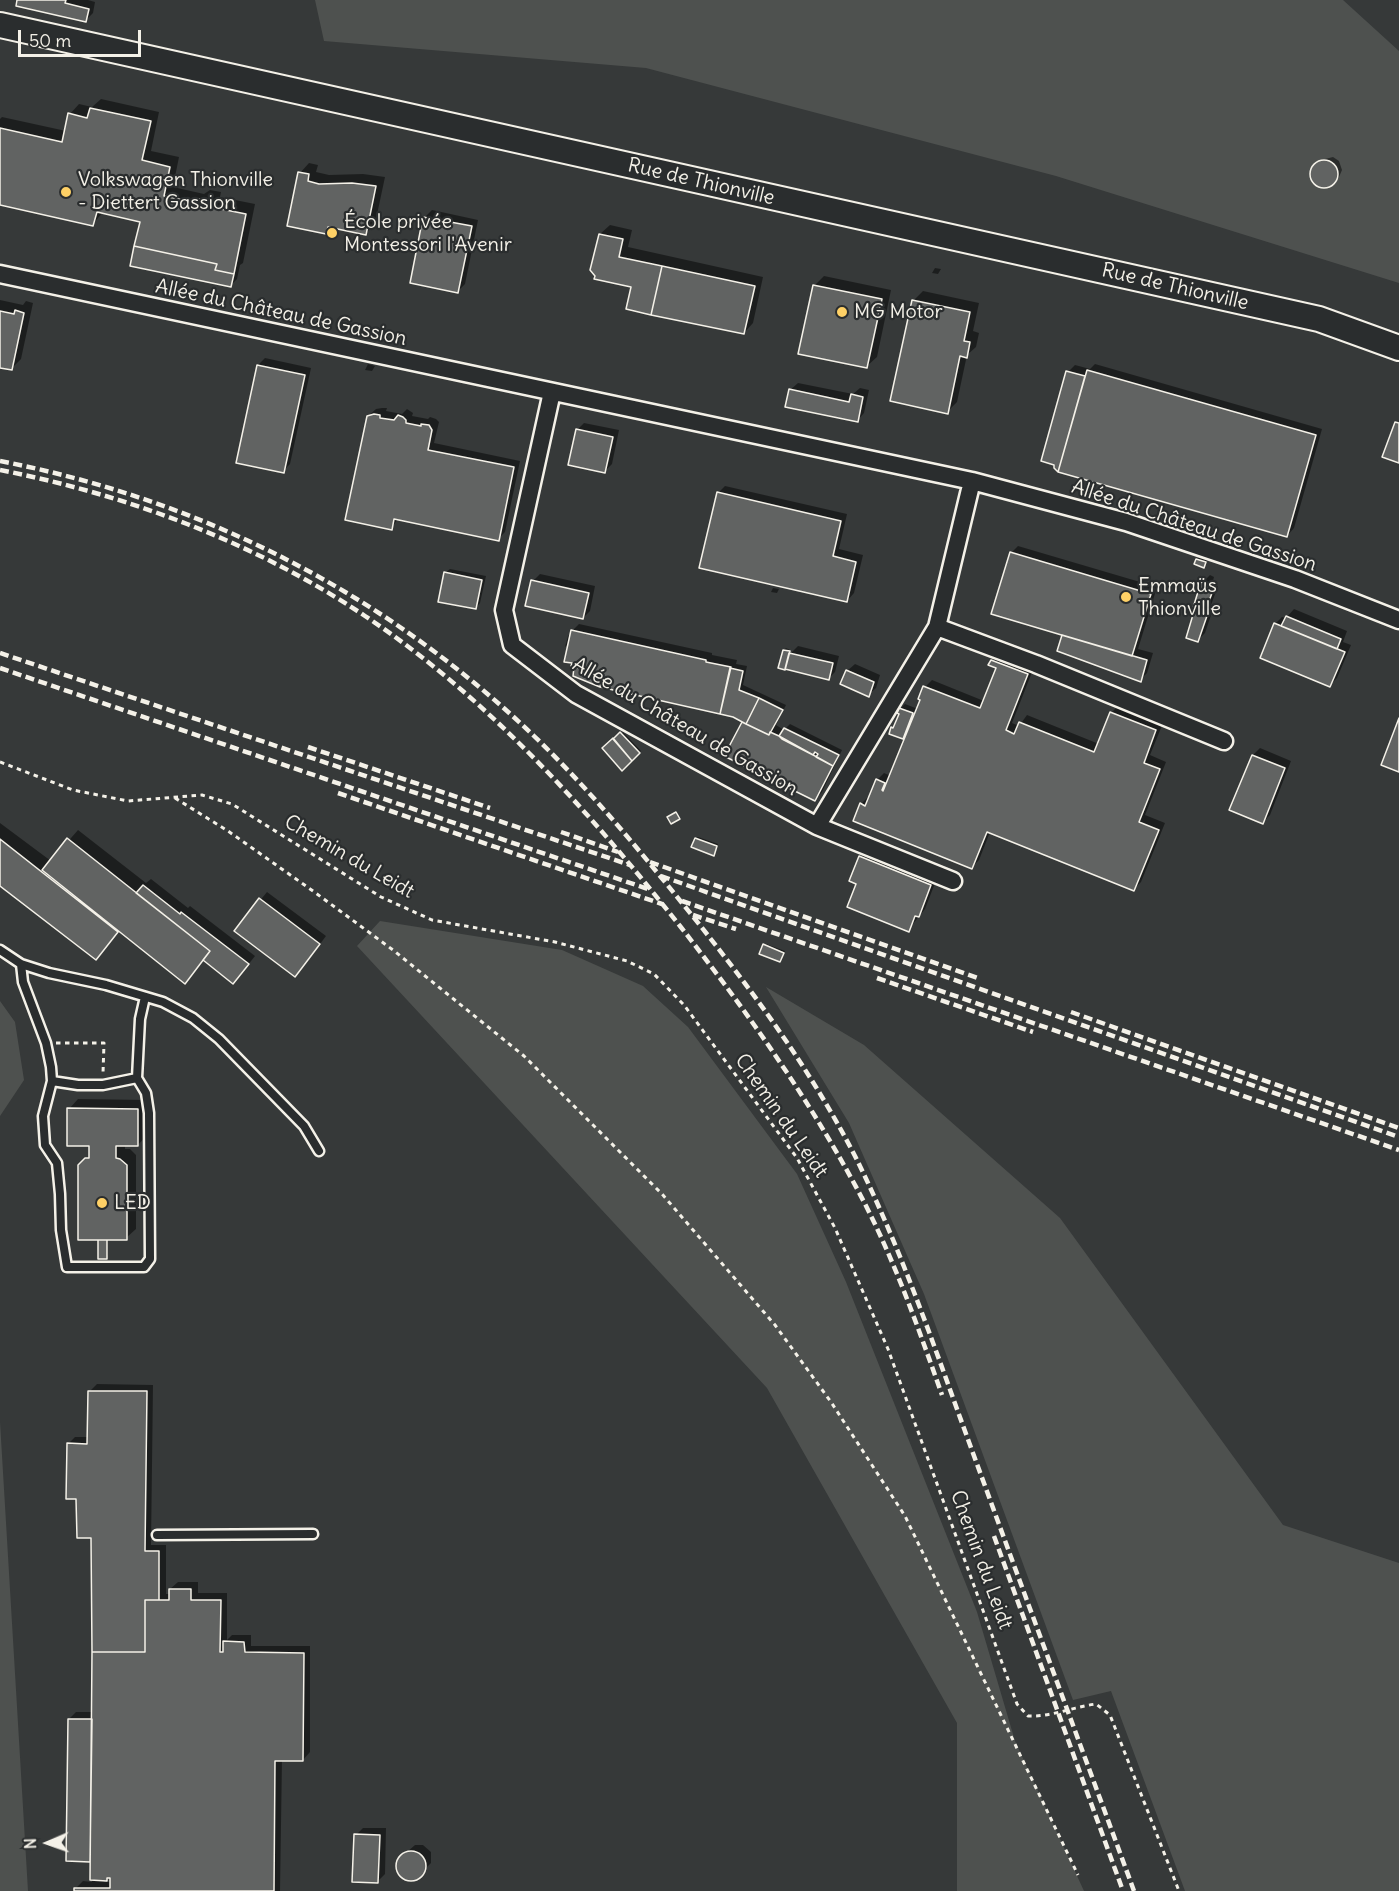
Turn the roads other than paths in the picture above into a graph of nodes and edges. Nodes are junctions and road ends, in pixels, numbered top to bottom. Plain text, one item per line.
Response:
1 (0, 25) edge
2 (0, 274) edge
3 (1399, 348) edge
4 (552, 392) junction
5 (972, 481) junction
6 (1399, 620) edge
7 (937, 627) junction
8 (1224, 741) dead end
9 (817, 826) junction
10 (953, 881) dead end
11 (0, 950) edge
12 (21, 964) junction
13 (145, 997) junction
14 (137, 1078) junction
15 (52, 1081) junction
16 (319, 1151) dead end
17 (157, 1534) dead end
18 (313, 1534) dead end

1 - 3 main road, Rue de Thionville
2 - 4 street, Allée du Château de Gassion
4 - 5 street, Allée du Château de Gassion
4 - 9 street, Allée du Château de Gassion
5 - 6 street, Allée du Château de Gassion
5 - 7 street
7 - 8 street
7 - 9 street
9 - 10 street, Allée du Château de Gassion
11 - 12 lane
12 - 13 lane
12 - 15 lane
13 - 14 lane
13 - 16 lane
14 - 15 lane
14 - 15 lane
17 - 18 lane

